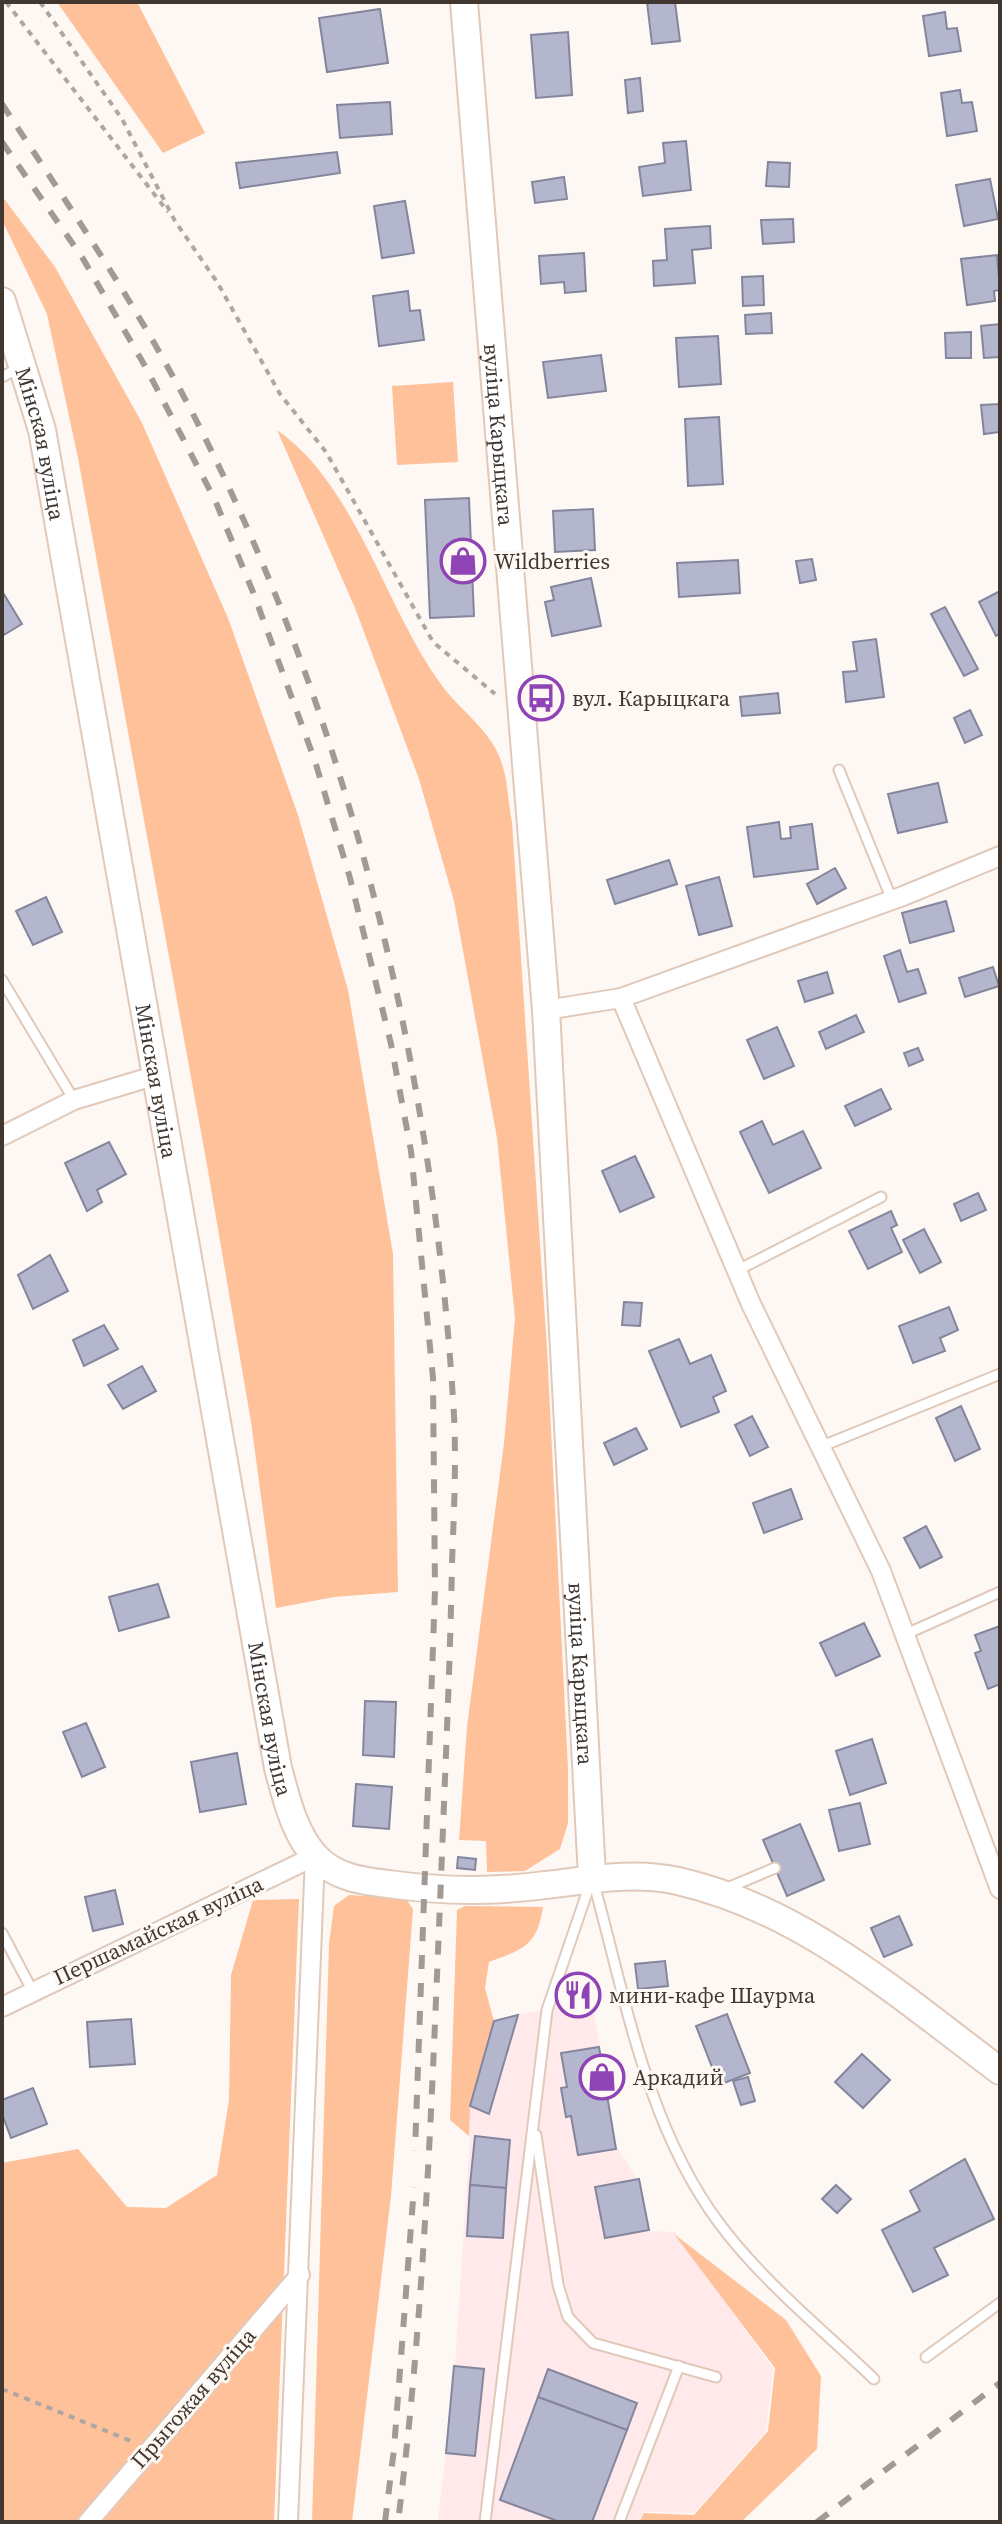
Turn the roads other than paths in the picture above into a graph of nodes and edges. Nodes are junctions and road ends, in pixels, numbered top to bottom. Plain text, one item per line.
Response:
1 (464, 2) edge
2 (2, 301) edge
3 (13, 371) edge
4 (839, 770) dead end
5 (1000, 856) edge
6 (892, 900) junction
7 (2, 980) edge
8 (621, 998) junction
9 (546, 1010) junction
10 (157, 1075) junction
11 (74, 1100) junction
12 (2, 1136) edge
13 (881, 1197) dead end
14 (736, 1271) junction
15 (1000, 1374) edge
16 (820, 1447) junction
17 (1000, 1592) edge
18 (904, 1635) junction
19 (315, 1856) junction
20 (775, 1868) dead end
21 (592, 1877) junction
22 (1000, 1889) edge
23 (715, 1893) junction
24 (2, 1933) edge
25 (32, 1990) junction
26 (2, 2007) edge
27 (994, 2061) edge
28 (534, 2120) junction
29 (300, 2275) junction
30 (1000, 2303) edge
31 (926, 2357) dead end
32 (679, 2366) junction
33 (716, 2377) dead end
34 (874, 2379) dead end
35 (88, 2522) edge
36 (288, 2522) edge
37 (485, 2522) edge
38 (619, 2522) edge

1 - 9 street, вуліца Карыцкага
2 - 3 street, Мінская вуліца
3 - 10 street, Мінская вуліца
4 - 6 lane
5 - 6 street
6 - 8 street
7 - 11 lane
8 - 9 street
8 - 14 street
9 - 21 street, вуліца Карыцкага
10 - 11 street
10 - 19 street, Мінская вуліца
11 - 12 street
13 - 14 lane
14 - 16 street
15 - 16 lane
16 - 18 street
17 - 18 lane
18 - 22 street
19 - 21 street
19 - 25 street, Першамайская вуліца
19 - 29 street
20 - 23 lane
21 - 23 street
21 - 28 lane
21 - 34 lane
23 - 27 street
24 - 25 lane
25 - 26 street, Першамайская вуліца
28 - 32 lane
28 - 37 lane
29 - 35 street, Прыгожая вуліца
29 - 36 street
30 - 31 lane
32 - 33 lane
32 - 38 lane

